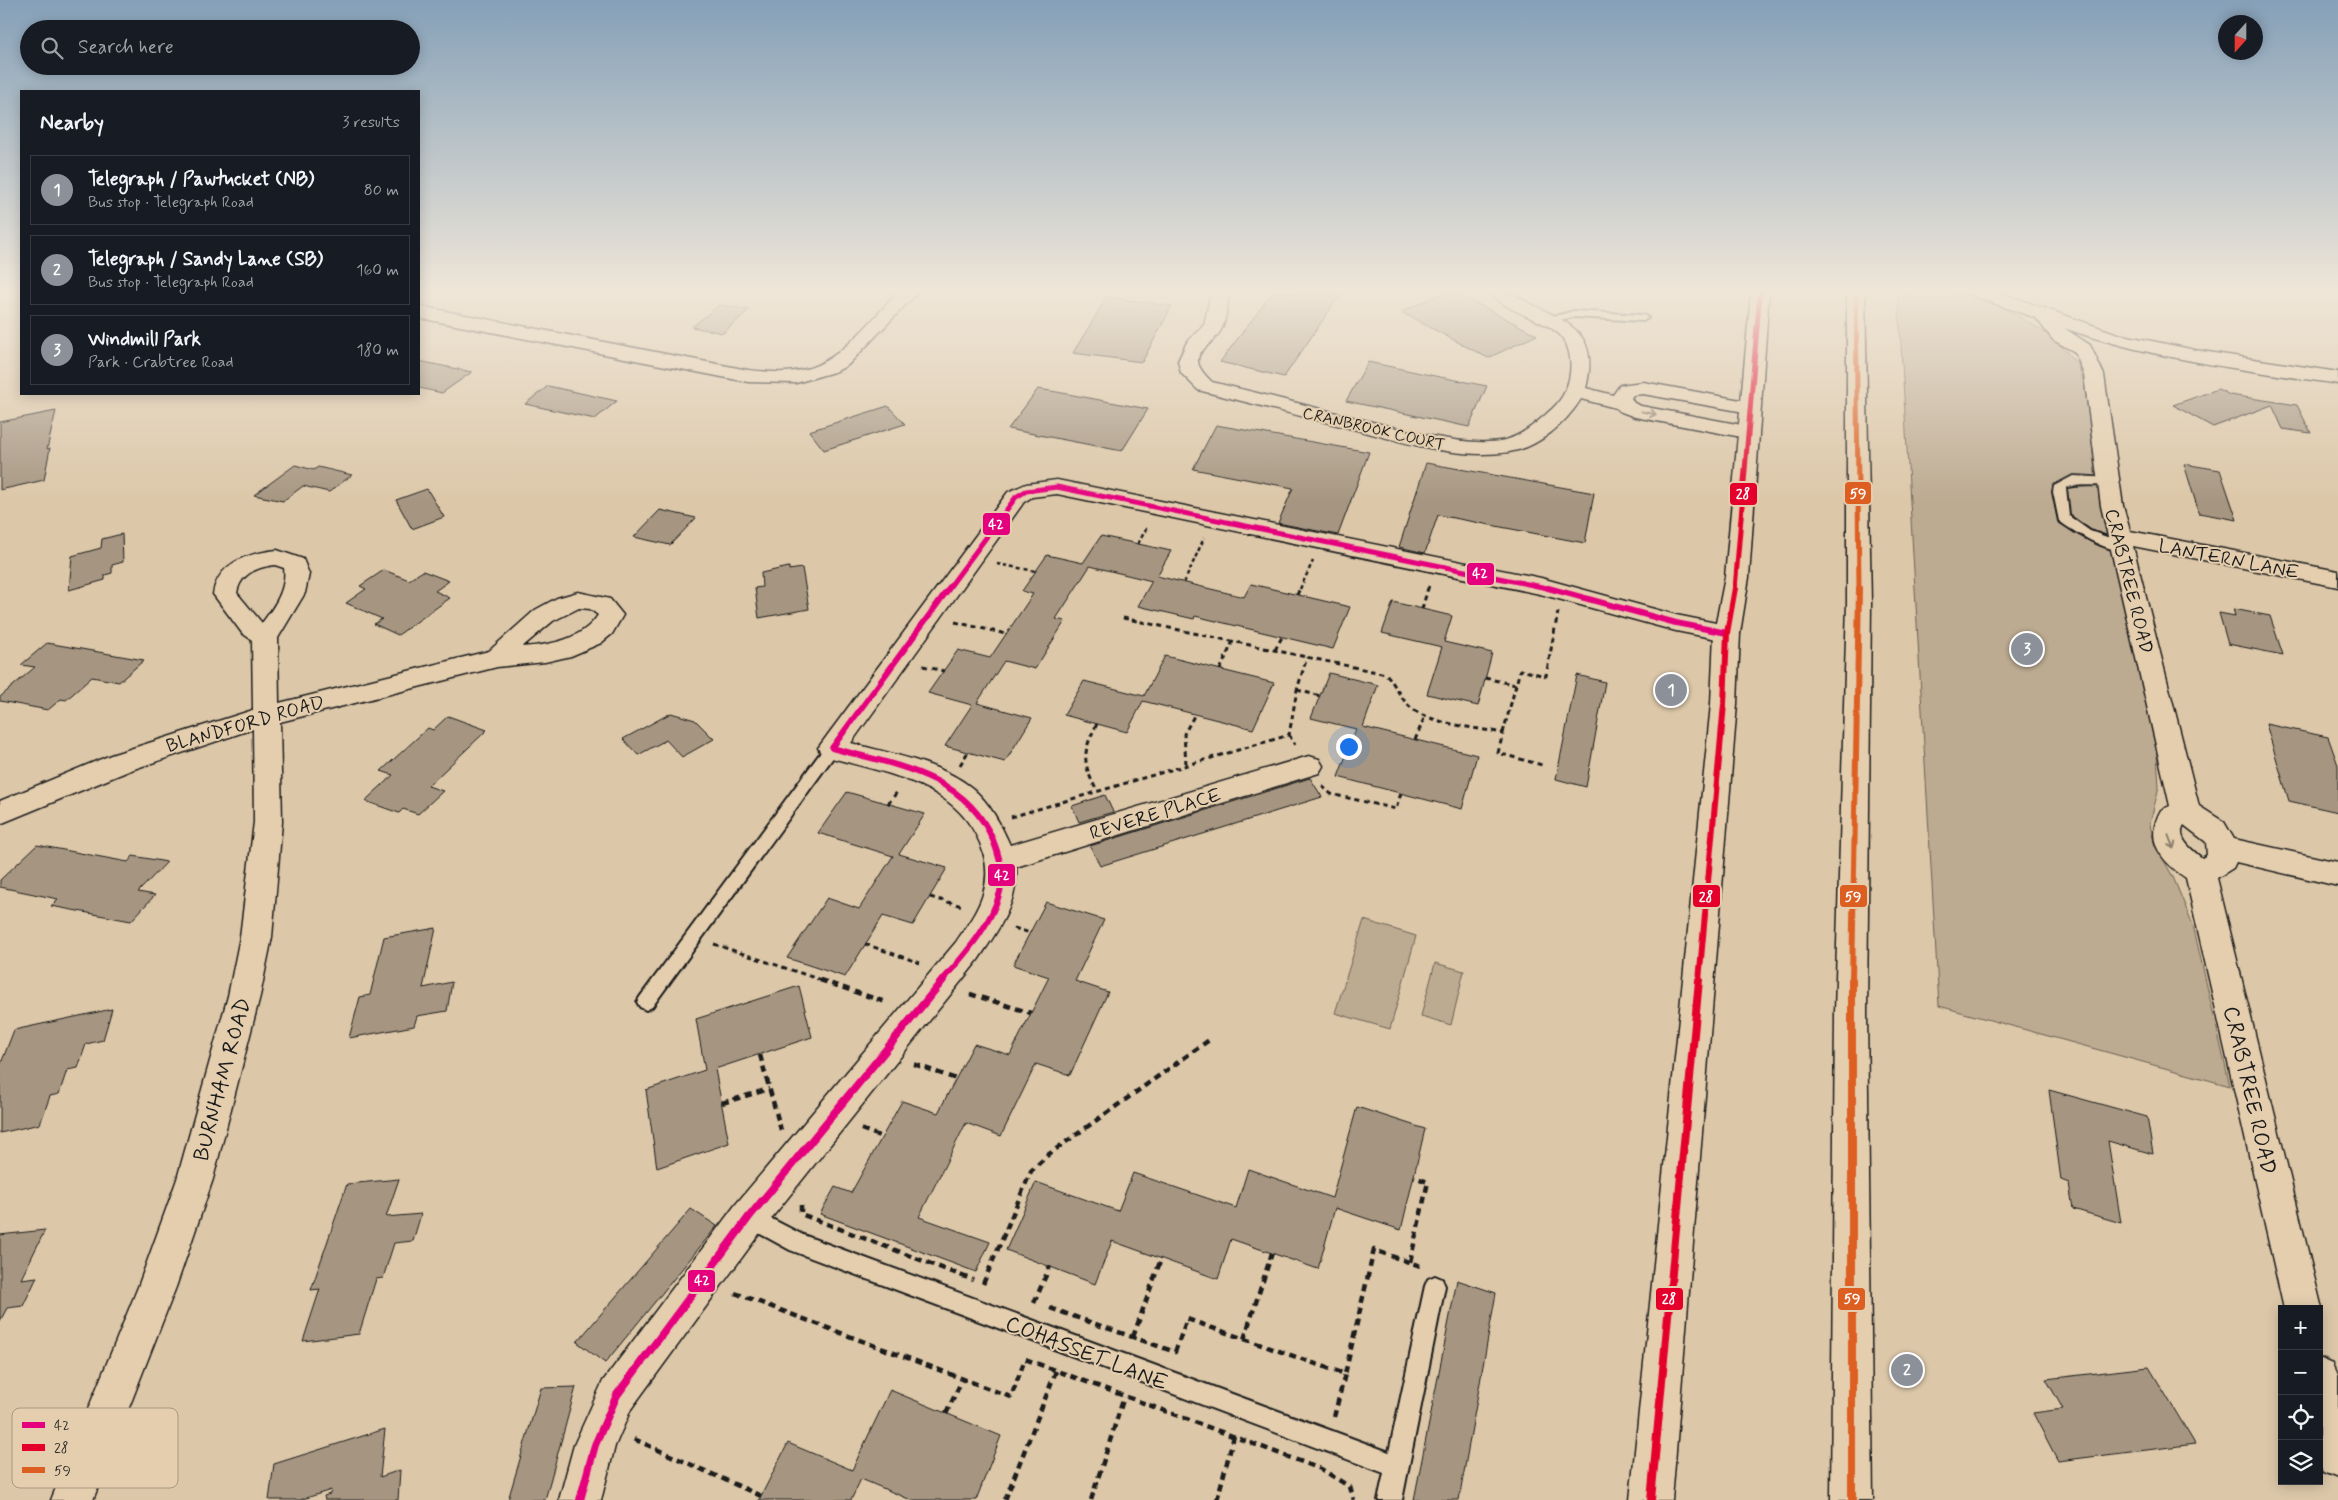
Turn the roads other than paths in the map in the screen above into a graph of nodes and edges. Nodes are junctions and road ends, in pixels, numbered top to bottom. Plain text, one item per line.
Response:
1 (676, 362) edge
2 (840, 362) edge
3 (1188, 362) edge
4 (1580, 362) edge
5 (1754, 362) edge
6 (1852, 362) edge
7 (2088, 362) edge
8 (2231, 362) edge
9 (2338, 378) edge
10 (1577, 387) junction
11 (1623, 397) junction
12 (1750, 407) junction
13 (1747, 432) junction
14 (2107, 481) junction
15 (2121, 542) junction
16 (2338, 579) edge
17 (1727, 633) junction
18 (265, 638) dead end
19 (497, 658) dead end
20 (266, 714) junction
21 (832, 748) junction
22 (1309, 766) road end
23 (2186, 812) junction
24 (0, 813) edge
25 (2224, 848) junction
26 (1000, 860) junction
27 (2200, 872) junction
28 (2338, 874) edge
29 (646, 1002) dead end
30 (749, 1218) junction
31 (1435, 1286) road end
32 (2302, 1305) edge
33 (2323, 1395) edge
34 (110, 1408) edge
35 (2338, 1457) edge
36 (1397, 1466) junction
37 (77, 1488) edge
38 (1655, 1496) edge
39 (72, 1500) edge
40 (580, 1500) edge
41 (1390, 1500) edge
42 (1852, 1500) edge

1 - 2 main road
3 - 10 main road, CRANBROOK COURT
4 - 10 main road
5 - 12 main road
6 - 42 main road
7 - 14 main road, CRABTREE ROAD
8 - 9 main road
10 - 11 main road
11 - 12 main road
11 -> 13 main road
12 - 13 main road
13 - 17 main road
14 - 15 main road, CRABTREE ROAD
14 - 15 lane
15 - 16 main road, LANTERN LANE
15 - 23 main road, CRABTREE ROAD
17 - 21 main road
17 - 38 main road
18 - 20 main road, BURNHAM ROAD
19 - 20 main road, BLANDFORD ROAD
20 - 24 main road, BLANDFORD ROAD
20 - 34 main road, BURNHAM ROAD
21 - 26 main road
21 - 29 lane
22 - 26 main road, REVERE PLACE
23 - 25 main road
23 -> 27 main road
25 - 27 main road
25 - 28 main road
26 - 30 main road
27 - 32 main road, CRABTREE ROAD
30 - 36 lane, COHASSET LANE
30 - 40 main road
31 - 36 lane
33 - 35 main road
36 - 41 lane
37 - 39 main road, BURNHAM ROAD

